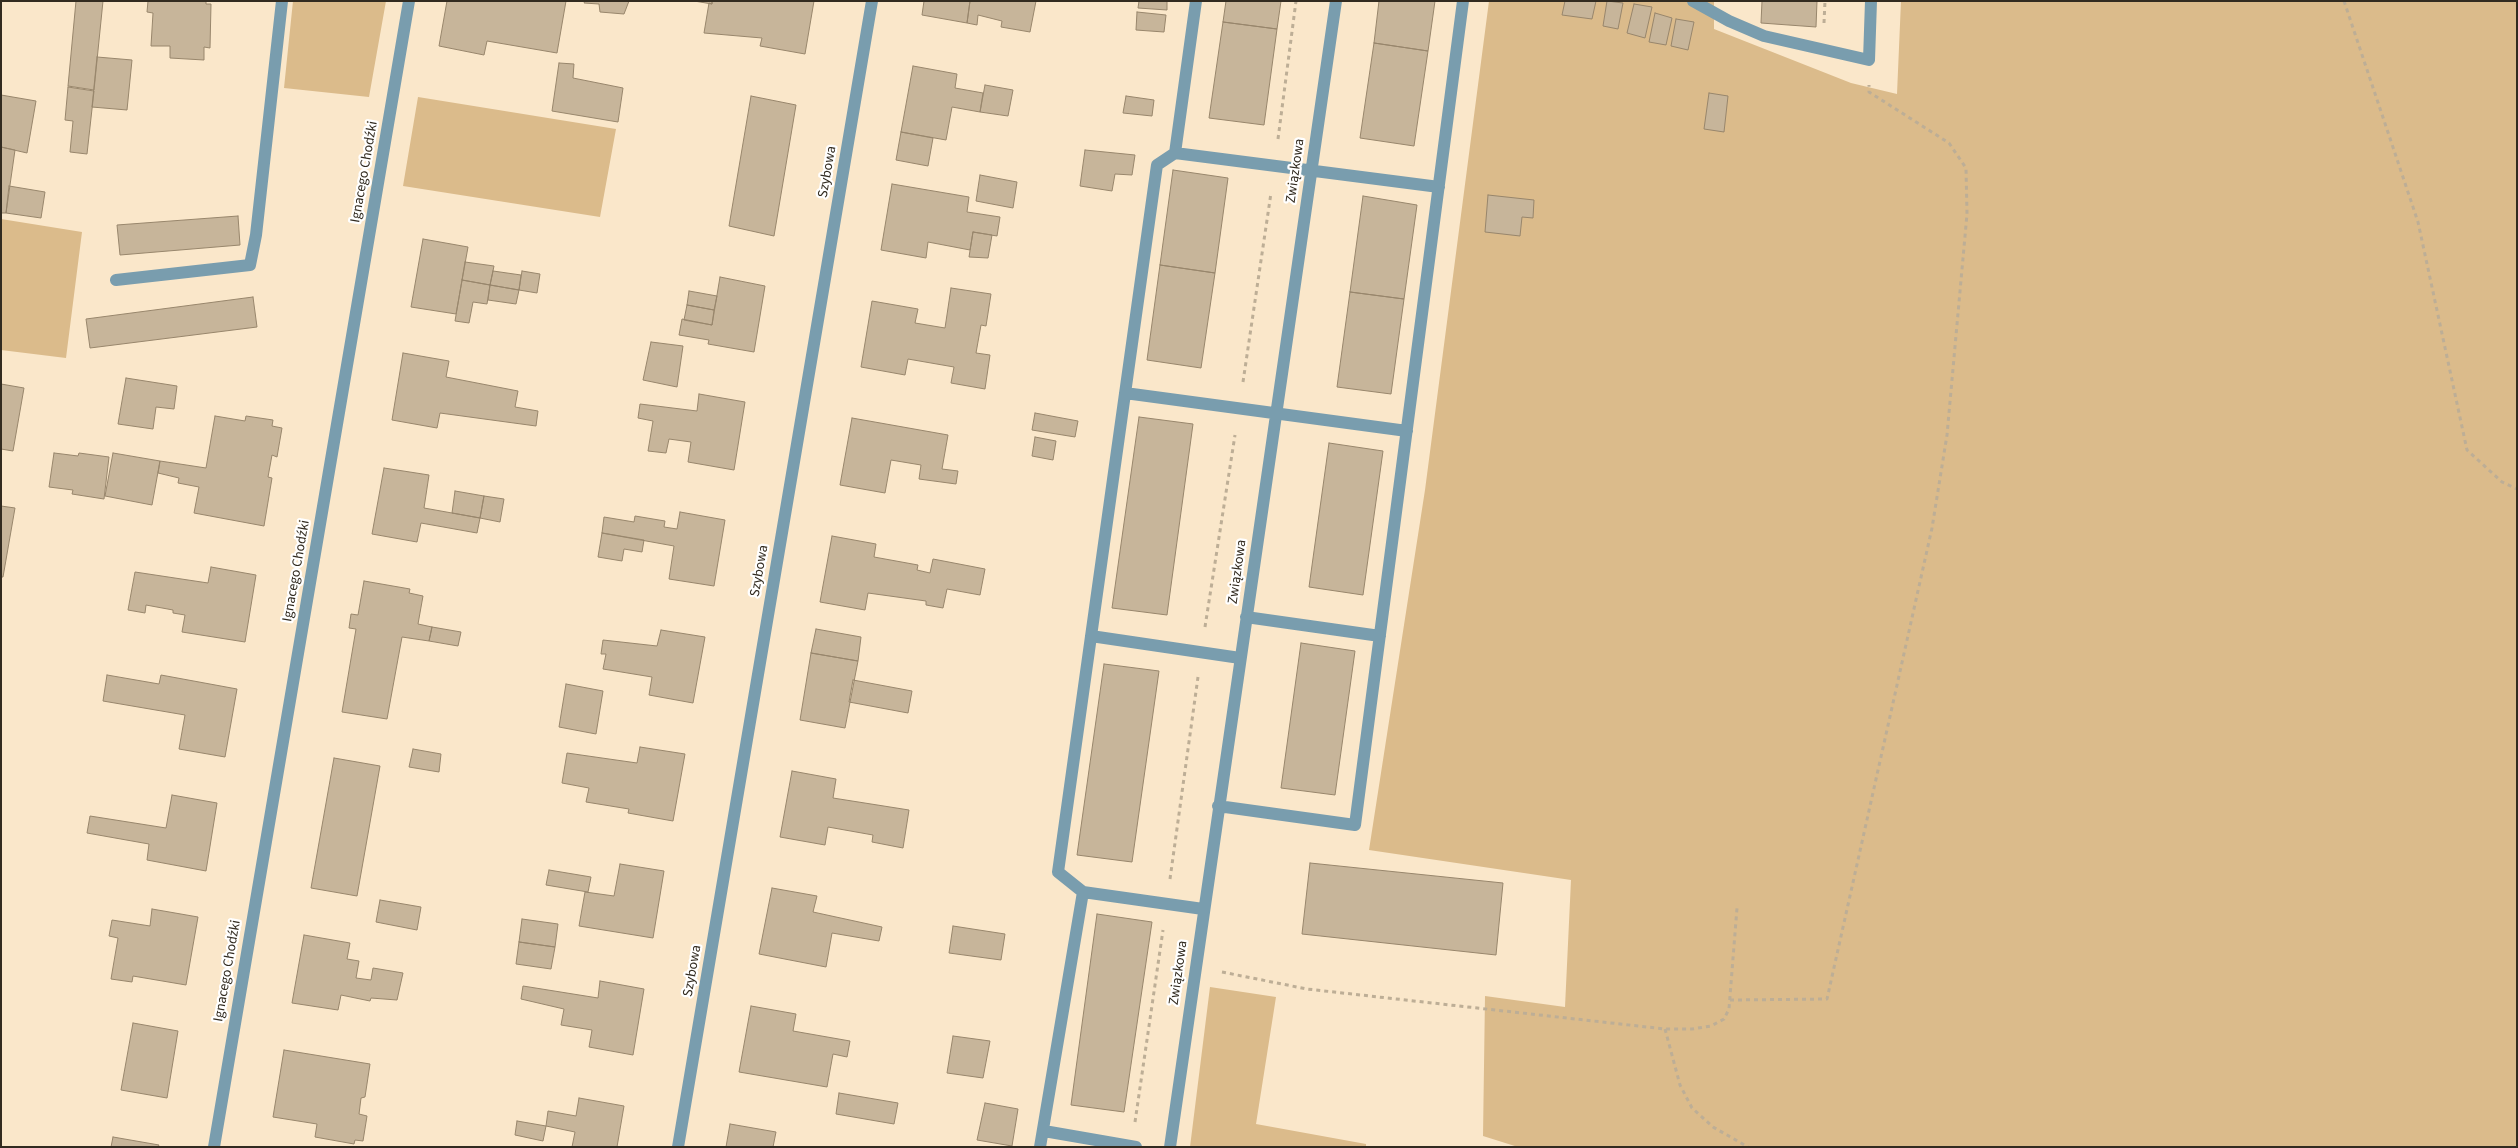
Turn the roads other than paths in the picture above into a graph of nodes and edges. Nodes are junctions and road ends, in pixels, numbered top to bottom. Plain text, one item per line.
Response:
1 (282, 1) edge
2 (409, 1) edge
3 (872, 1) edge
4 (1196, 1) edge
5 (1336, 1) edge
6 (1464, 1) edge
7 (1693, 1) edge
8 (1871, 1) edge
9 (1176, 153) junction
10 (1312, 170) junction
11 (1439, 188) junction
12 (116, 280) dead end
13 (1125, 393) junction
14 (1276, 414) junction
15 (1407, 431) junction
16 (1246, 617) junction
17 (1091, 636) junction
18 (1380, 636) junction
19 (1240, 658) junction
20 (1218, 806) junction
21 (1083, 892) junction
22 (1203, 909) junction
23 (1044, 1131) junction
24 (1134, 1146) edge
25 (214, 1147) edge
26 (678, 1147) edge
27 (1040, 1147) edge
28 (1170, 1147) edge

1 - 12 street
2 - 25 street, Ignacego Chodźki
3 - 26 street, Szybowa
4 - 9 street
5 - 10 street, Związkowa
6 - 11 street
7 - 8 street
9 - 10 street
9 - 13 street
10 - 11 street
10 - 14 street, Związkowa
11 - 15 street
13 - 14 street
13 - 17 street
14 - 15 street
14 - 16 street, Związkowa
15 - 18 street
16 - 18 street
16 - 19 street, Związkowa
17 - 19 street
17 - 21 street
18 - 20 street
19 - 20 street, Związkowa
20 - 22 street, Związkowa
21 - 22 street
21 - 23 street
22 - 28 street, Związkowa
23 - 24 street
23 - 27 street

